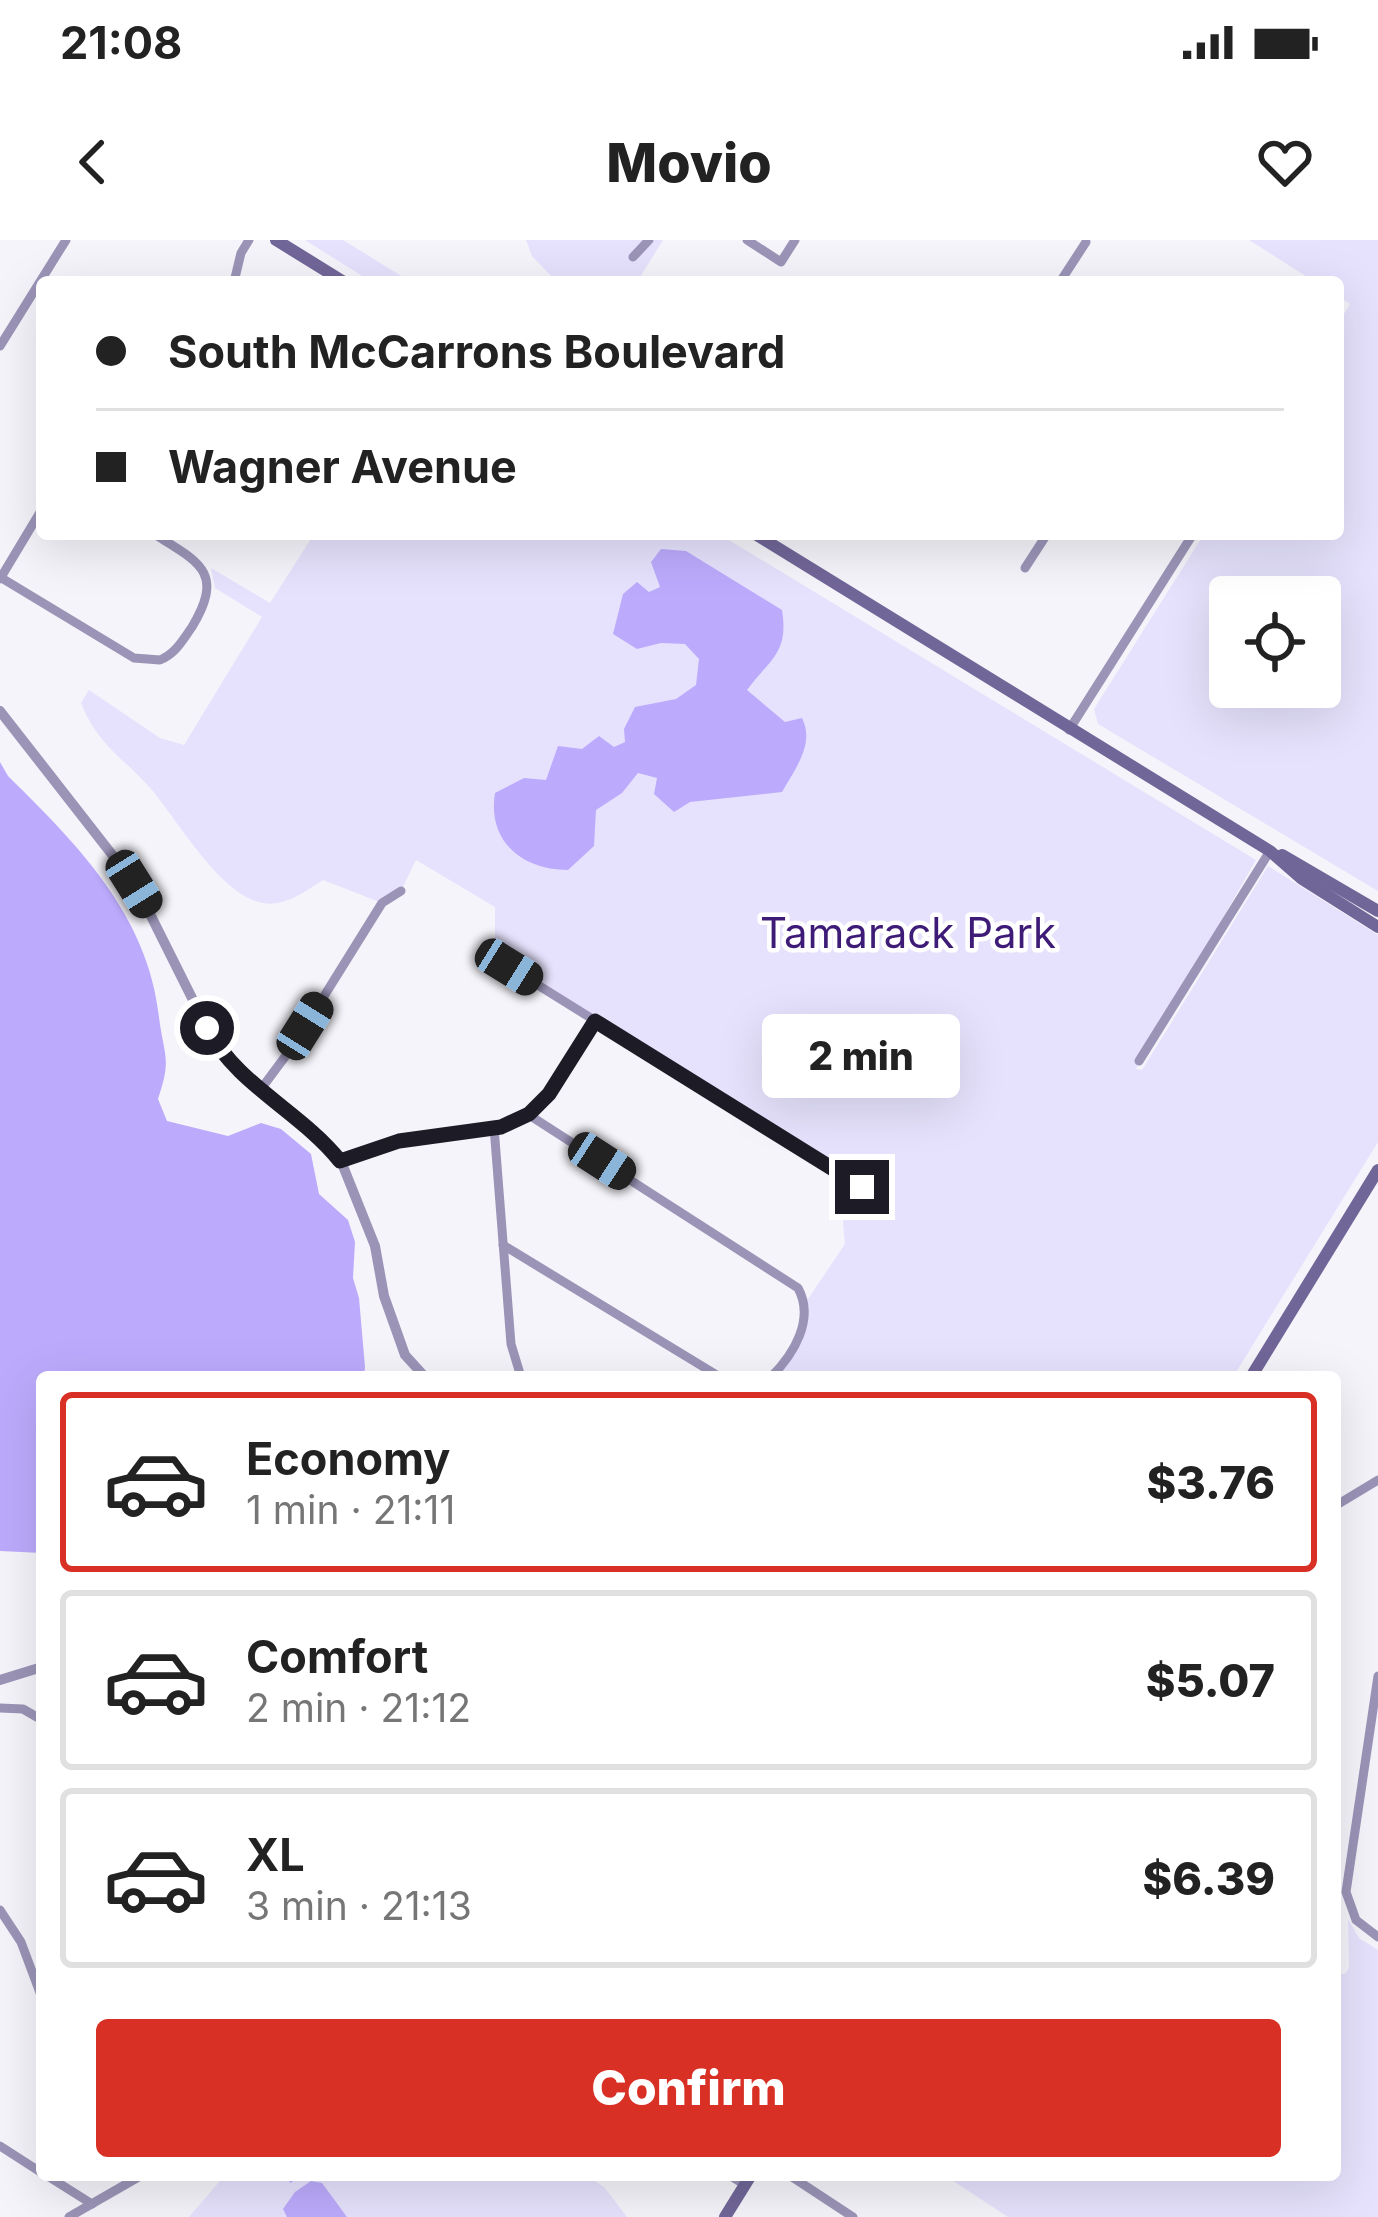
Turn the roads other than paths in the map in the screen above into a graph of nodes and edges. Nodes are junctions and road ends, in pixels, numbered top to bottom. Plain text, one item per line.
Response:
1 (66, 240) edge
2 (250, 240) edge
3 (276, 240) edge
4 (650, 240) edge
5 (747, 240) edge
6 (795, 240) edge
7 (1086, 242) edge
8 (633, 257) dead end
9 (44, 276) edge
10 (235, 276) edge
11 (334, 276) edge
12 (1064, 276) edge
13 (36, 288) edge
14 (0, 346) edge
15 (36, 519) edge
16 (164, 540) edge
17 (766, 540) edge
18 (1043, 540) edge
19 (1189, 540) edge
20 (1025, 568) dead end
21 (0, 578) edge
22 (0, 711) edge
23 (1069, 730) junction
24 (1270, 851) junction
25 (401, 891) dead end
26 (1378, 910) edge
27 (1378, 927) edge
28 (495, 949) dead end
29 (595, 1021) junction
30 (1139, 1061) dead end
31 (261, 1089) junction
32 (529, 1114) junction
33 (494, 1127) junction
34 (340, 1161) junction
35 (1378, 1169) edge
36 (862, 1187) dead end
37 (503, 1245) junction
38 (420, 1371) edge
39 (519, 1371) edge
40 (710, 1371) edge
41 (775, 1371) edge
42 (1255, 1371) edge
43 (1378, 1480) edge
44 (1341, 1502) edge
45 (36, 1669) edge
46 (1378, 1676) edge
47 (0, 1680) edge
48 (0, 1708) edge
49 (36, 1717) edge
50 (0, 1910) edge
51 (1378, 1936) edge
52 (36, 1981) edge
53 (0, 2146) edge
54 (36, 2169) edge
55 (55, 2181) edge
56 (132, 2181) edge
57 (747, 2181) edge
58 (798, 2181) edge
59 (92, 2204) junction
60 (69, 2217) edge
61 (725, 2217) edge
62 (853, 2217) edge

1 - 9 street
2 - 10 street
3 - 11 main road
4 - 8 street
5 - 6 street
7 - 12 street
13 - 14 street
15 - 21 street
16 - 21 street
17 - 23 main road
18 - 20 street
19 - 23 street
22 - 31 street
23 - 24 main road
24 - 26 main road
24 - 27 main road
24 - 30 street
25 - 31 street
28 - 29 street
29 - 32 street
29 - 36 street
31 - 34 street
32 - 33 street
32 - 41 street
33 - 34 street
33 - 37 street
34 - 38 street
35 - 42 main road
37 - 39 street
37 - 40 street
43 - 44 street
45 - 47 street
46 - 51 street
48 - 49 street
50 - 52 street
53 - 54 street
55 - 59 street
56 - 59 street
57 - 61 main road
58 - 62 street
59 - 60 street

